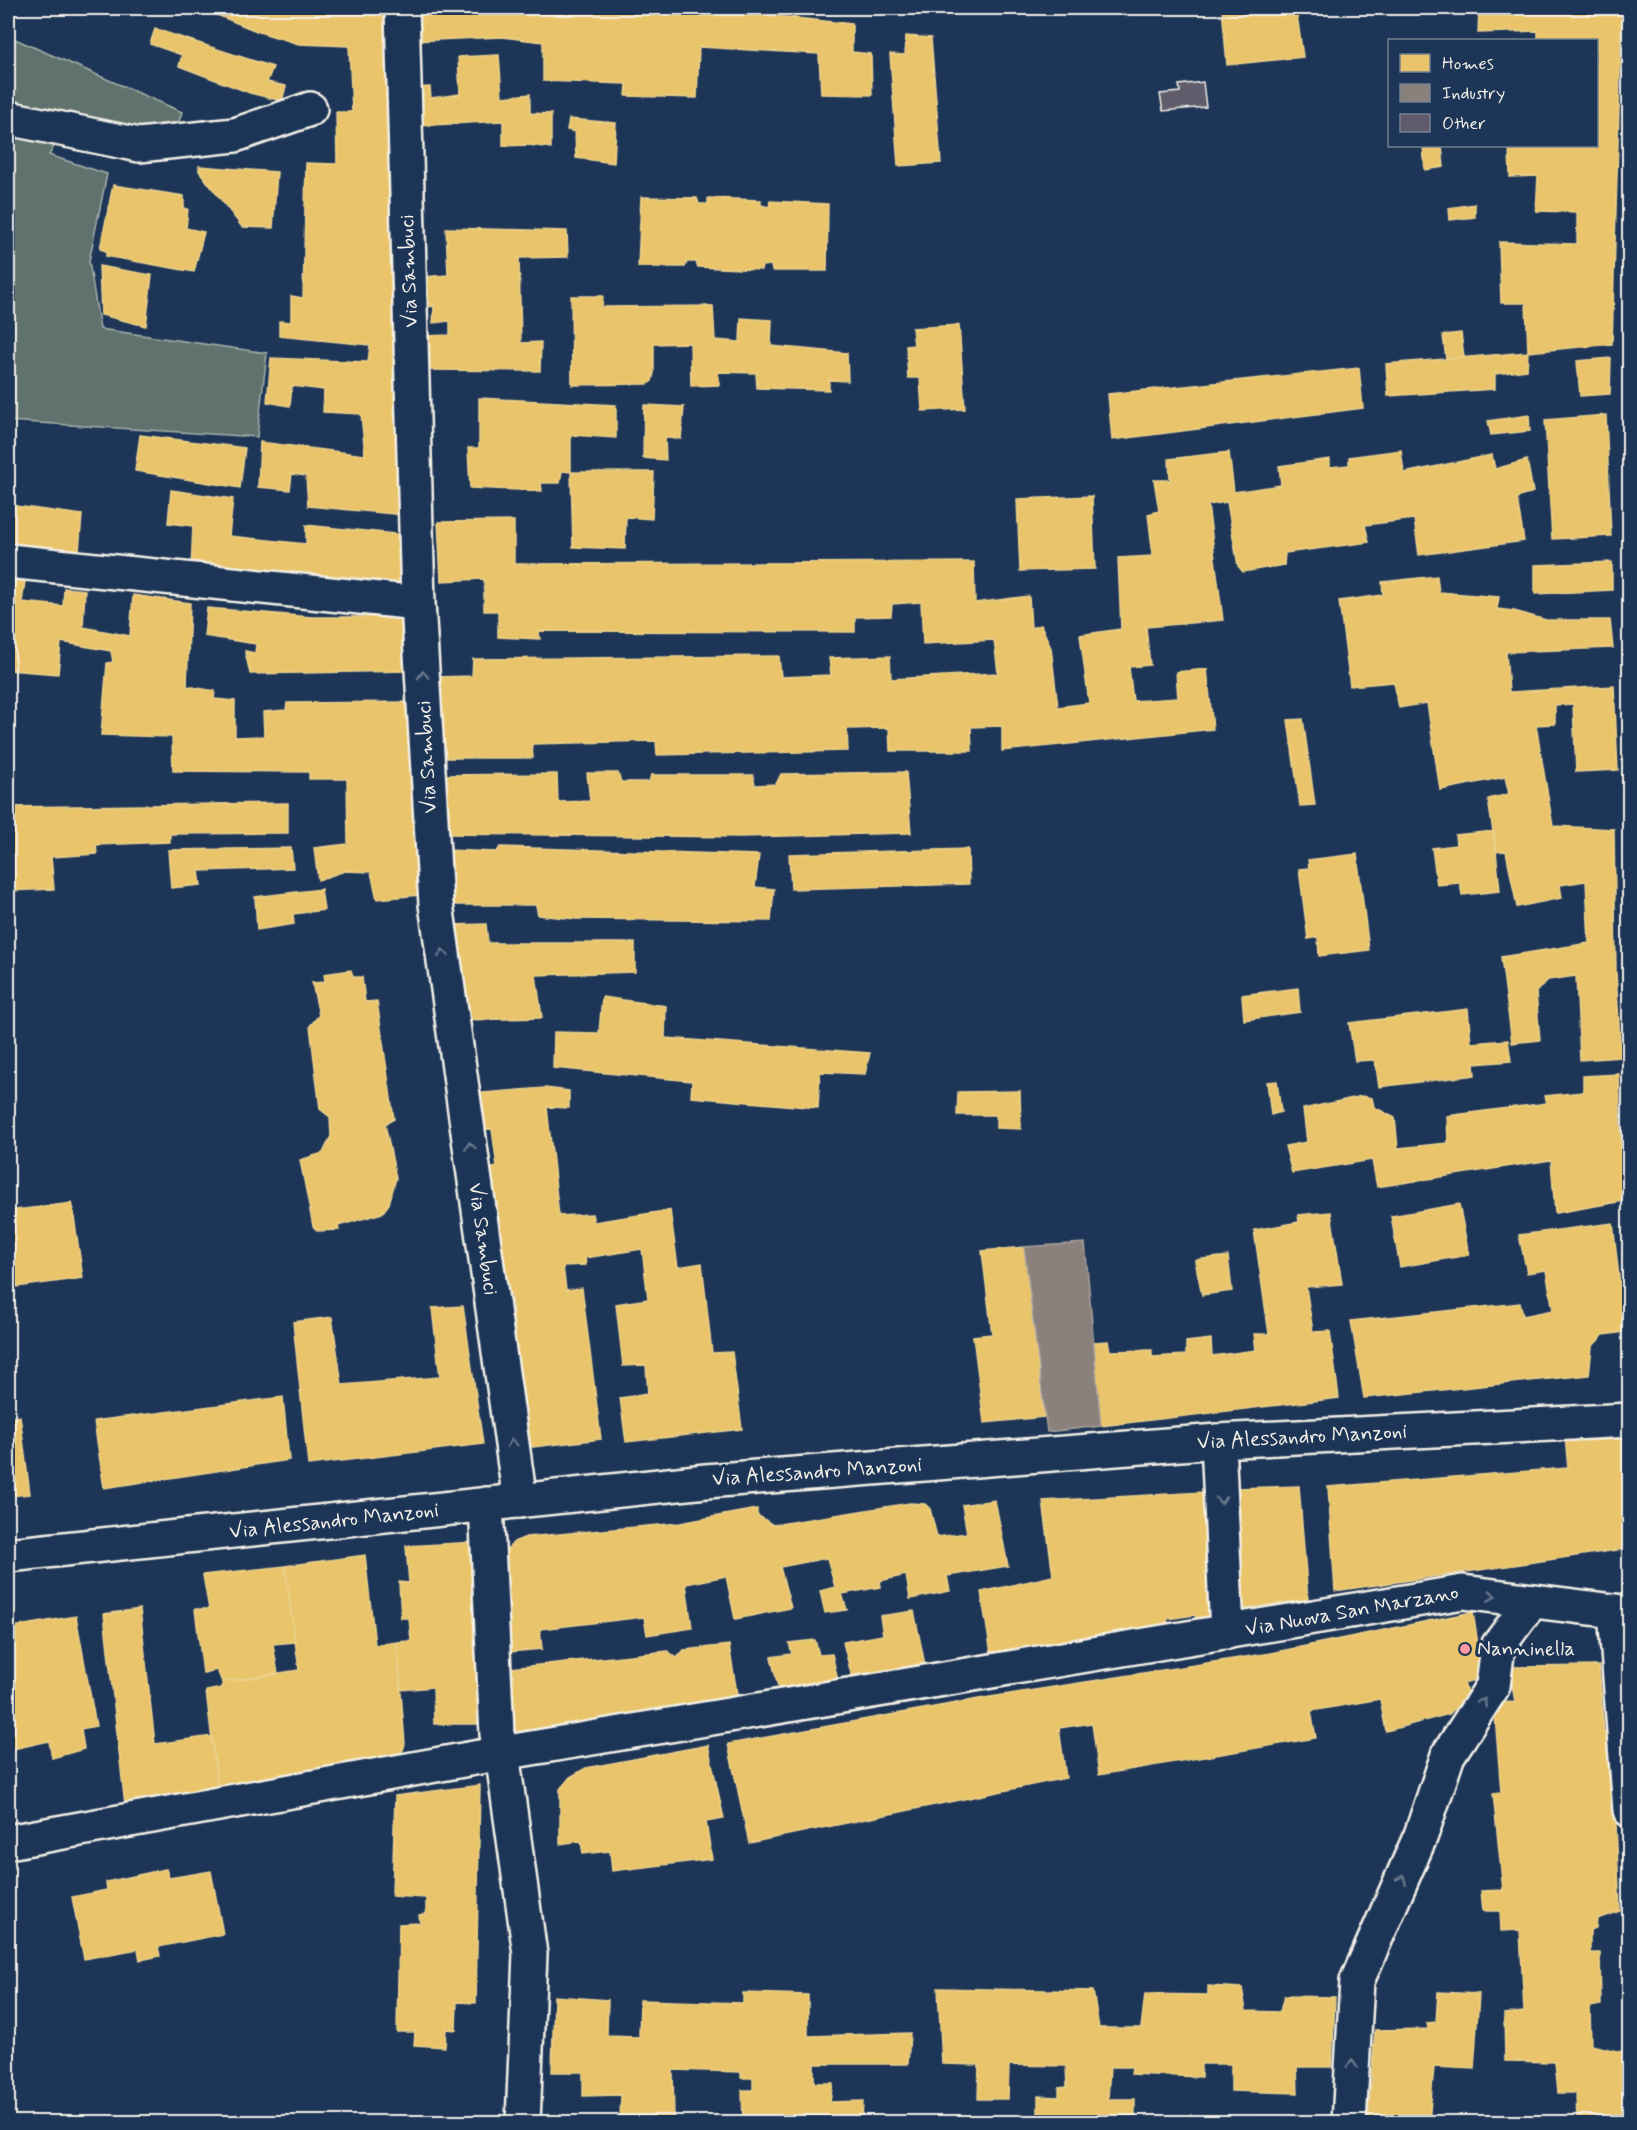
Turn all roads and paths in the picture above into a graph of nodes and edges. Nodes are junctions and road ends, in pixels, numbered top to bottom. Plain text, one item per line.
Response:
1 (402, 8) edge
2 (310, 110) dead end
3 (8, 118) edge
4 (8, 561) edge
5 (418, 603) junction
6 (1629, 1420) edge
7 (1218, 1441) junction
8 (520, 1501) junction
9 (486, 1504) junction
10 (8, 1555) edge
11 (1532, 1601) junction
12 (1622, 1612) edge
13 (1227, 1632) junction
14 (502, 1753) junction
15 (1629, 1810) edge
16 (8, 1842) edge
17 (523, 2122) edge
18 (1349, 2122) edge

1 - 5 street, Via Sambuci
2 - 3 street
4 - 5 street
8 -> 5 street, Via Sambuci
6 - 7 street, Via Alessandro Manzoni
7 - 8 street, Via Alessandro Manzoni
7 -> 13 street, Via Nuova San Marzano
8 - 9 street, Via Alessandro Manzoni
9 - 10 street, Via Alessandro Manzoni
9 - 14 street
11 - 12 street, Via Nuova San Marzano
13 -> 11 street, Via Nuova San Marzano
18 -> 11 street
12 - 15 street
13 - 14 street
14 - 16 street
14 - 17 street

